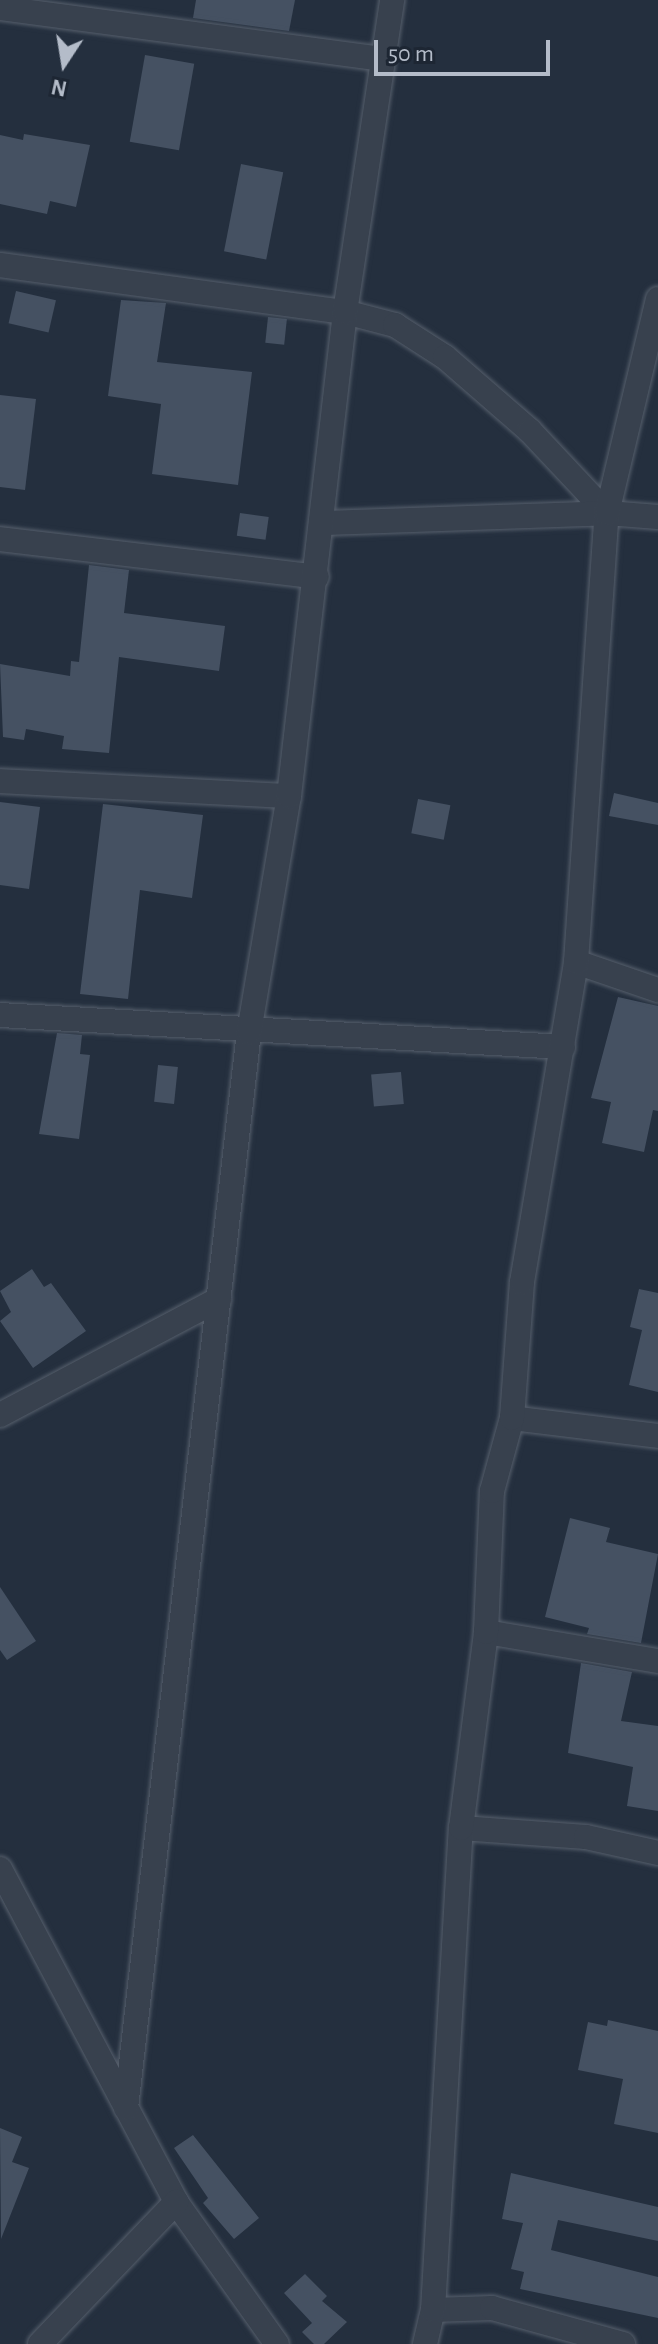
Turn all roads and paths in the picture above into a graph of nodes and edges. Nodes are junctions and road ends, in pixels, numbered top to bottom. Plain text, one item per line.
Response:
1 (392, 0) edge
2 (0, 8) edge
3 (383, 59) junction
4 (0, 265) edge
5 (658, 299) edge
6 (345, 312) junction
7 (607, 513) junction
8 (658, 517) edge
9 (325, 523) junction
10 (0, 539) edge
11 (317, 577) junction
12 (0, 781) edge
13 (289, 796) junction
14 (576, 962) junction
15 (658, 990) edge
16 (0, 1015) edge
17 (249, 1032) junction
18 (563, 1047) junction
19 (219, 1299) junction
20 (0, 1415) edge
21 (512, 1418) junction
22 (658, 1436) edge
23 (486, 1632) junction
24 (658, 1661) edge
25 (461, 1828) junction
26 (658, 1853) edge
27 (0, 1869) edge
28 (126, 2108) junction
29 (176, 2202) junction
30 (433, 2310) junction
31 (40, 2344) edge
32 (277, 2344) edge
33 (425, 2344) edge
34 (623, 2344) edge

1 - 3 street
2 - 3 street
3 - 6 street
4 - 6 street
5 - 7 street
6 - 7 street
6 - 9 street
7 - 8 street
7 - 9 street
7 - 14 street
9 - 11 street
10 - 11 street
11 - 13 street
12 - 13 street
13 - 17 street
14 - 15 street
14 - 18 street
16 - 17 street
17 - 18 street
17 - 19 street
18 - 21 street
19 - 20 street
19 - 28 street
21 - 22 street
21 - 23 street
23 - 24 street
23 - 25 street
25 - 26 street
25 - 30 street
27 - 28 street
28 - 29 street
29 - 31 street
29 - 32 street
30 - 33 street
30 - 34 street

